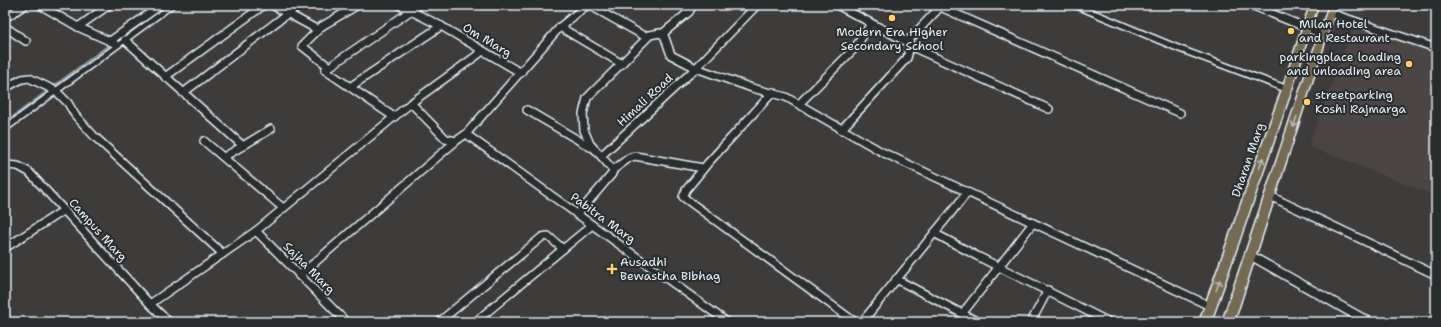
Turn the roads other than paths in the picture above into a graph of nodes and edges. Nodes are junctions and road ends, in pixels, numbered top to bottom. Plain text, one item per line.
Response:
1 (25, 5) edge
2 (40, 5) edge
3 (109, 5) edge
4 (160, 5) edge
5 (173, 5) edge
6 (264, 5) edge
7 (272, 5) edge
8 (299, 5) edge
9 (358, 5) edge
10 (399, 5) edge
11 (419, 5) edge
12 (588, 5) edge
13 (693, 5) edge
14 (757, 5) edge
15 (837, 5) edge
16 (1075, 5) edge
17 (1252, 5) edge
18 (1314, 5) edge
19 (939, 6) edge
20 (1332, 9) edge
21 (410, 10) junction
22 (287, 13) junction
23 (5, 18) edge
24 (871, 24) junction
25 (441, 26) junction
26 (5, 27) edge
27 (78, 27) junction
28 (560, 27) junction
29 (1307, 28) junction
30 (318, 30) junction
31 (662, 34) junction
32 (1324, 35) junction
33 (648, 37) junction
34 (26, 41) dead end
35 (116, 43) junction
36 (909, 44) junction
37 (1436, 48) edge
38 (483, 50) junction
39 (622, 64) junction
40 (328, 66) junction
41 (696, 68) junction
42 (521, 73) junction
43 (165, 77) junction
44 (350, 87) junction
45 (5, 88) edge
46 (1287, 89) junction
47 (56, 91) junction
48 (773, 92) junction
49 (183, 93) junction
50 (411, 103) junction
51 (799, 104) junction
52 (1049, 109) dead end
53 (527, 110) dead end
54 (1180, 113) dead end
55 (394, 117) junction
56 (5, 129) edge
57 (271, 129) dead end
58 (841, 130) junction
59 (466, 134) junction
60 (204, 141) dead end
61 (456, 141) junction
62 (243, 146) junction
63 (590, 147) junction
64 (601, 156) junction
65 (224, 157) junction
66 (5, 165) edge
67 (703, 168) junction
68 (613, 170) junction
69 (967, 192) junction
70 (1270, 196) junction
71 (283, 208) junction
72 (64, 210) junction
73 (577, 215) junction
74 (1033, 222) junction
75 (592, 225) junction
76 (256, 231) junction
77 (934, 233) junction
78 (5, 248) edge
79 (563, 249) junction
80 (223, 254) junction
81 (1250, 254) junction
82 (999, 266) junction
83 (1436, 275) edge
84 (298, 276) junction
85 (896, 279) junction
86 (1048, 290) junction
87 (150, 304) junction
88 (1210, 306) junction
89 (962, 314) junction
90 (169, 322) edge
91 (346, 322) edge
92 (439, 322) edge
93 (475, 322) edge
94 (727, 322) edge
95 (855, 322) edge
96 (862, 322) edge
97 (978, 322) edge
98 (1031, 322) edge
99 (1109, 322) edge
100 (1205, 322) edge
101 (1228, 322) edge
102 (1369, 322) edge

1 - 23 street
2 - 27 street
3 - 27 street
4 - 35 street
5 - 35 street
6 - 43 street
7 - 22 street
8 - 22 street
9 - 30 street
10 - 21 street, Om Marg
11 - 21 street
12 - 28 street
12 - 33 street
13 - 31 street
14 - 41 street, Himali Road
15 - 24 street
16 - 46 street
17 - 29 street
18 - 29 main road, Dharan Marg
19 - 36 street
19 - 54 street
20 - 32 main road
20 - 37 street
21 - 25 street, Om Marg
21 - 40 street
22 - 30 street
22 - 49 street
24 - 36 street
24 - 51 street
25 - 38 street, Om Marg
25 - 44 street
26 - 34 street
27 - 35 street
28 - 39 street
28 - 42 street
29 - 32 street
29 - 46 main road, Dharan Marg
30 - 40 street
31 - 33 street
31 - 41 street
32 -> 70 main road
33 - 39 street
35 - 43 street
35 - 47 street
36 - 52 street
36 - 58 street
38 - 42 street, Om Marg
38 - 50 street
39 - 63 street
40 - 44 street
41 - 48 street
41 - 64 street, Himali Road
42 - 59 street
43 - 49 street
44 - 55 street
45 - 47 street
88 -> 46 main road, Dharan Marg
47 - 56 street
47 - 80 street
48 - 51 street
48 - 67 street
49 - 62 street
50 - 55 street
50 - 61 street
51 - 58 street
53 - 63 street
55 - 71 street
57 - 62 street
58 - 69 street
59 - 61 street
59 - 73 street, Pabitra Marg
60 - 65 street
61 - 84 street
62 - 65 street
63 - 64 street
64 - 68 street
65 - 71 street
66 - 72 street, Campus Marg
67 - 68 street
67 - 95 street
68 - 73 street
69 - 74 street
69 - 77 street
70 - 81 main road
70 - 83 street
71 - 76 street
72 - 78 street
72 - 87 street, Campus Marg
73 - 75 street, Pabitra Marg
74 - 82 street
74 - 88 street
75 - 79 street
75 - 94 street, Pabitra Marg
76 - 80 street
76 - 84 street, Sajha Marg
77 - 82 street
77 - 85 street
79 - 92 street
79 - 93 street
80 - 87 street
81 - 101 main road
81 - 102 street
82 - 86 street
82 - 89 street
84 - 91 street, Sajha Marg
85 - 89 street
85 - 96 street
86 - 98 street
86 - 99 street
87 - 90 street, Campus Marg
88 - 100 main road, Dharan Marg
89 - 97 street

